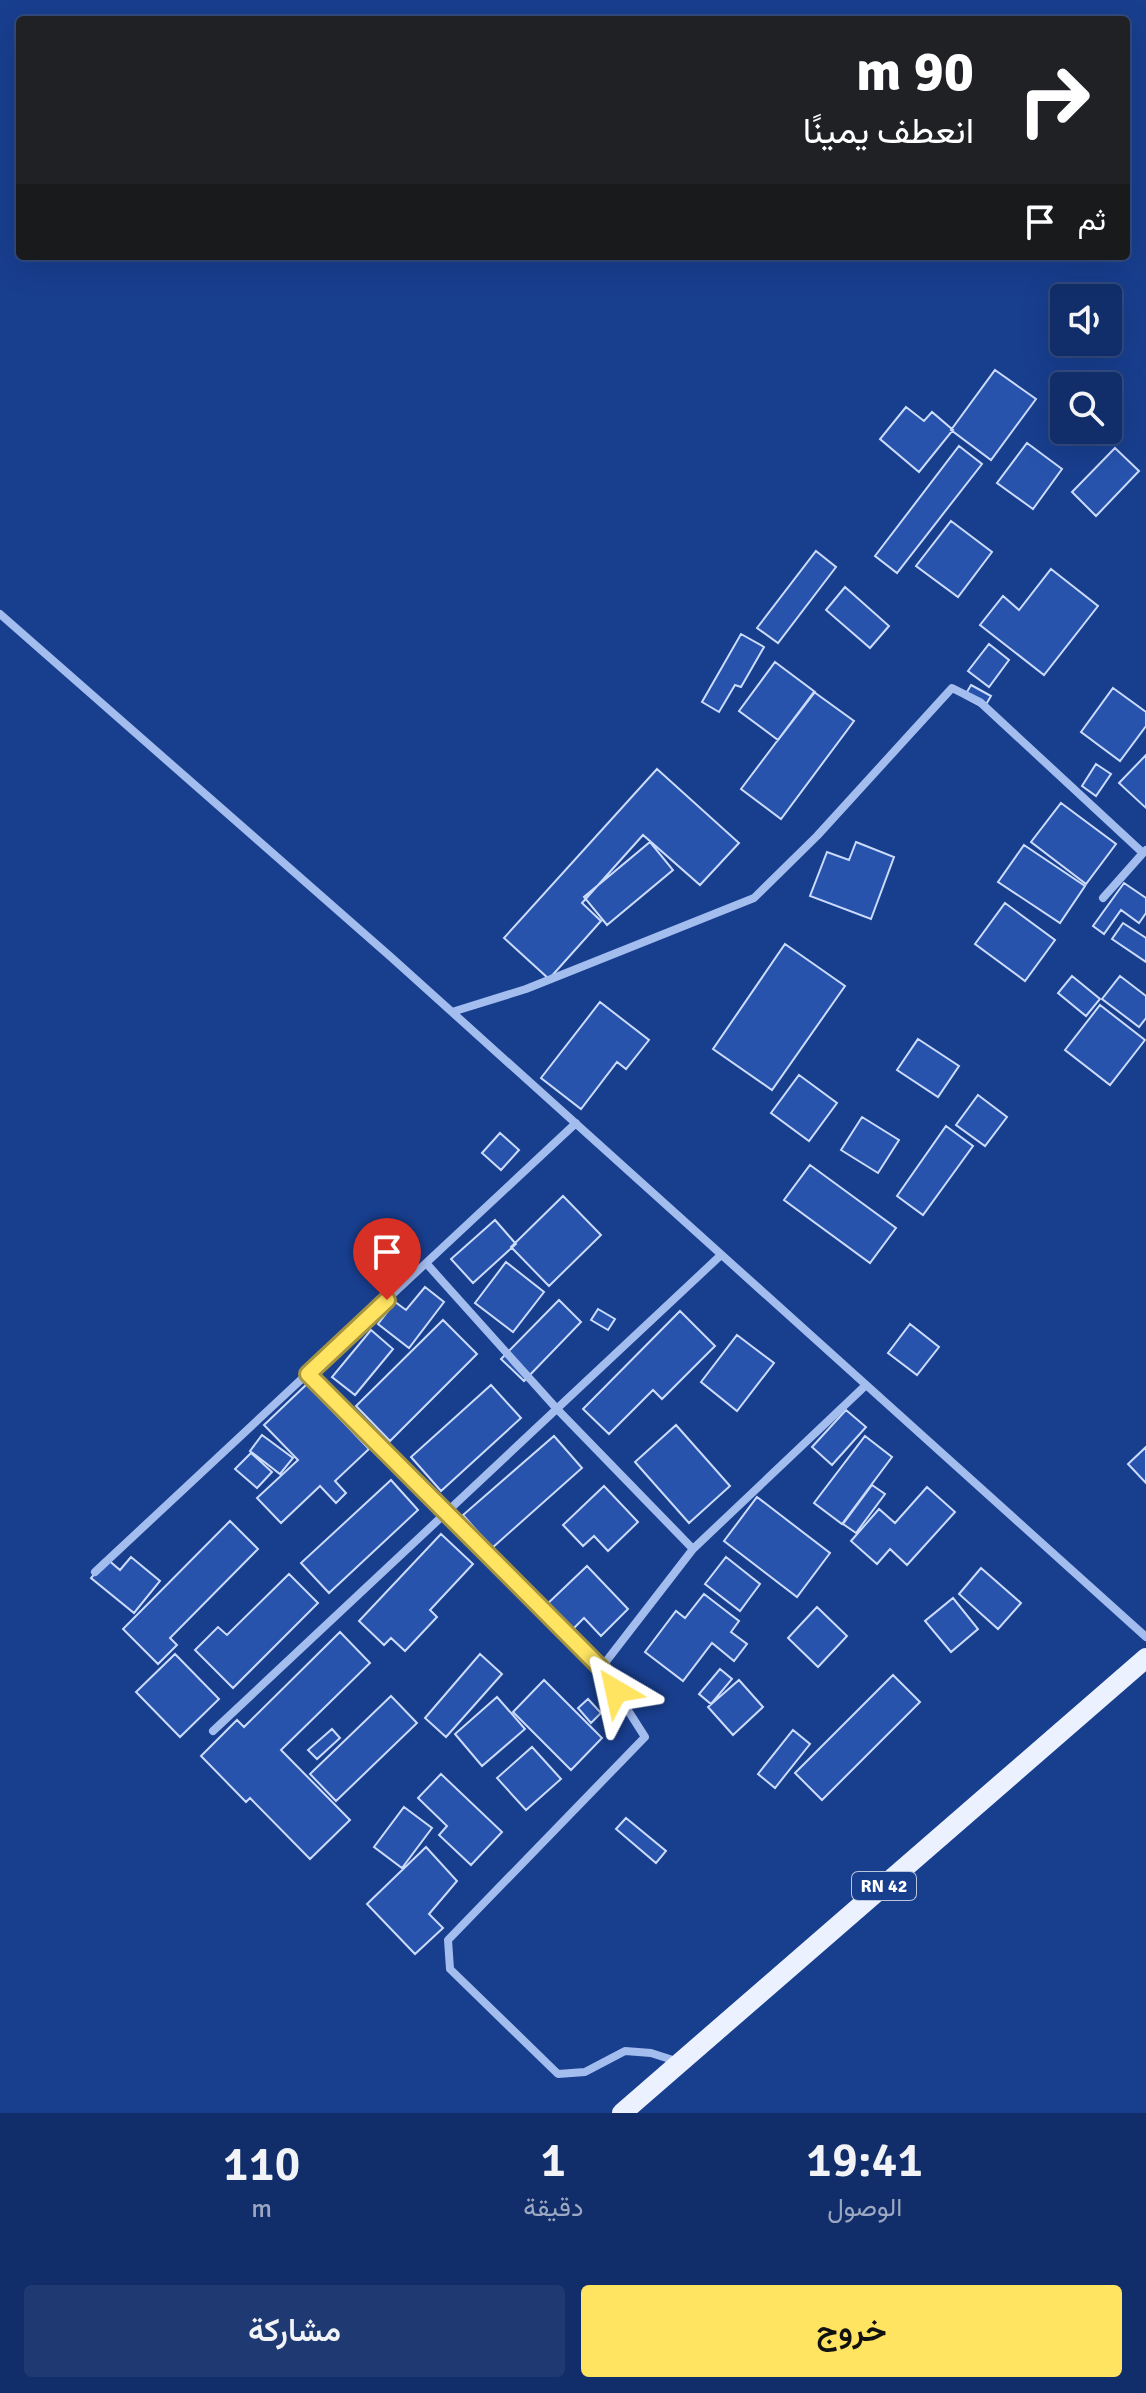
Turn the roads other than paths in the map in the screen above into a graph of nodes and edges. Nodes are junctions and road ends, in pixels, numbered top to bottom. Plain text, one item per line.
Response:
1 (0, 614) edge
2 (1144, 852) edge
3 (1103, 898) dead end
4 (452, 1012) junction
5 (576, 1123) junction
6 (721, 1255) junction
7 (426, 1263) junction
8 (308, 1374) junction
9 (866, 1385) junction
10 (557, 1409) junction
11 (446, 1512) junction
12 (693, 1549) junction
13 (95, 1572) dead end
14 (1146, 1637) edge
15 (1146, 1658) edge
16 (601, 1668) junction
17 (213, 1731) dead end
18 (680, 2063) junction
19 (622, 2113) edge

1 - 4 street
2 - 3 street
2 - 4 street
4 - 5 street
5 - 6 street
5 - 7 street
6 - 9 street
6 - 10 street
7 - 8 street
7 - 10 street
8 - 11 street
8 - 13 street
9 - 12 street
9 - 14 street
10 - 11 street
10 - 12 street
11 - 16 street
11 - 17 street
12 - 16 street
15 - 18 main road, RN 42
16 - 18 street
18 - 19 main road, RN 42

